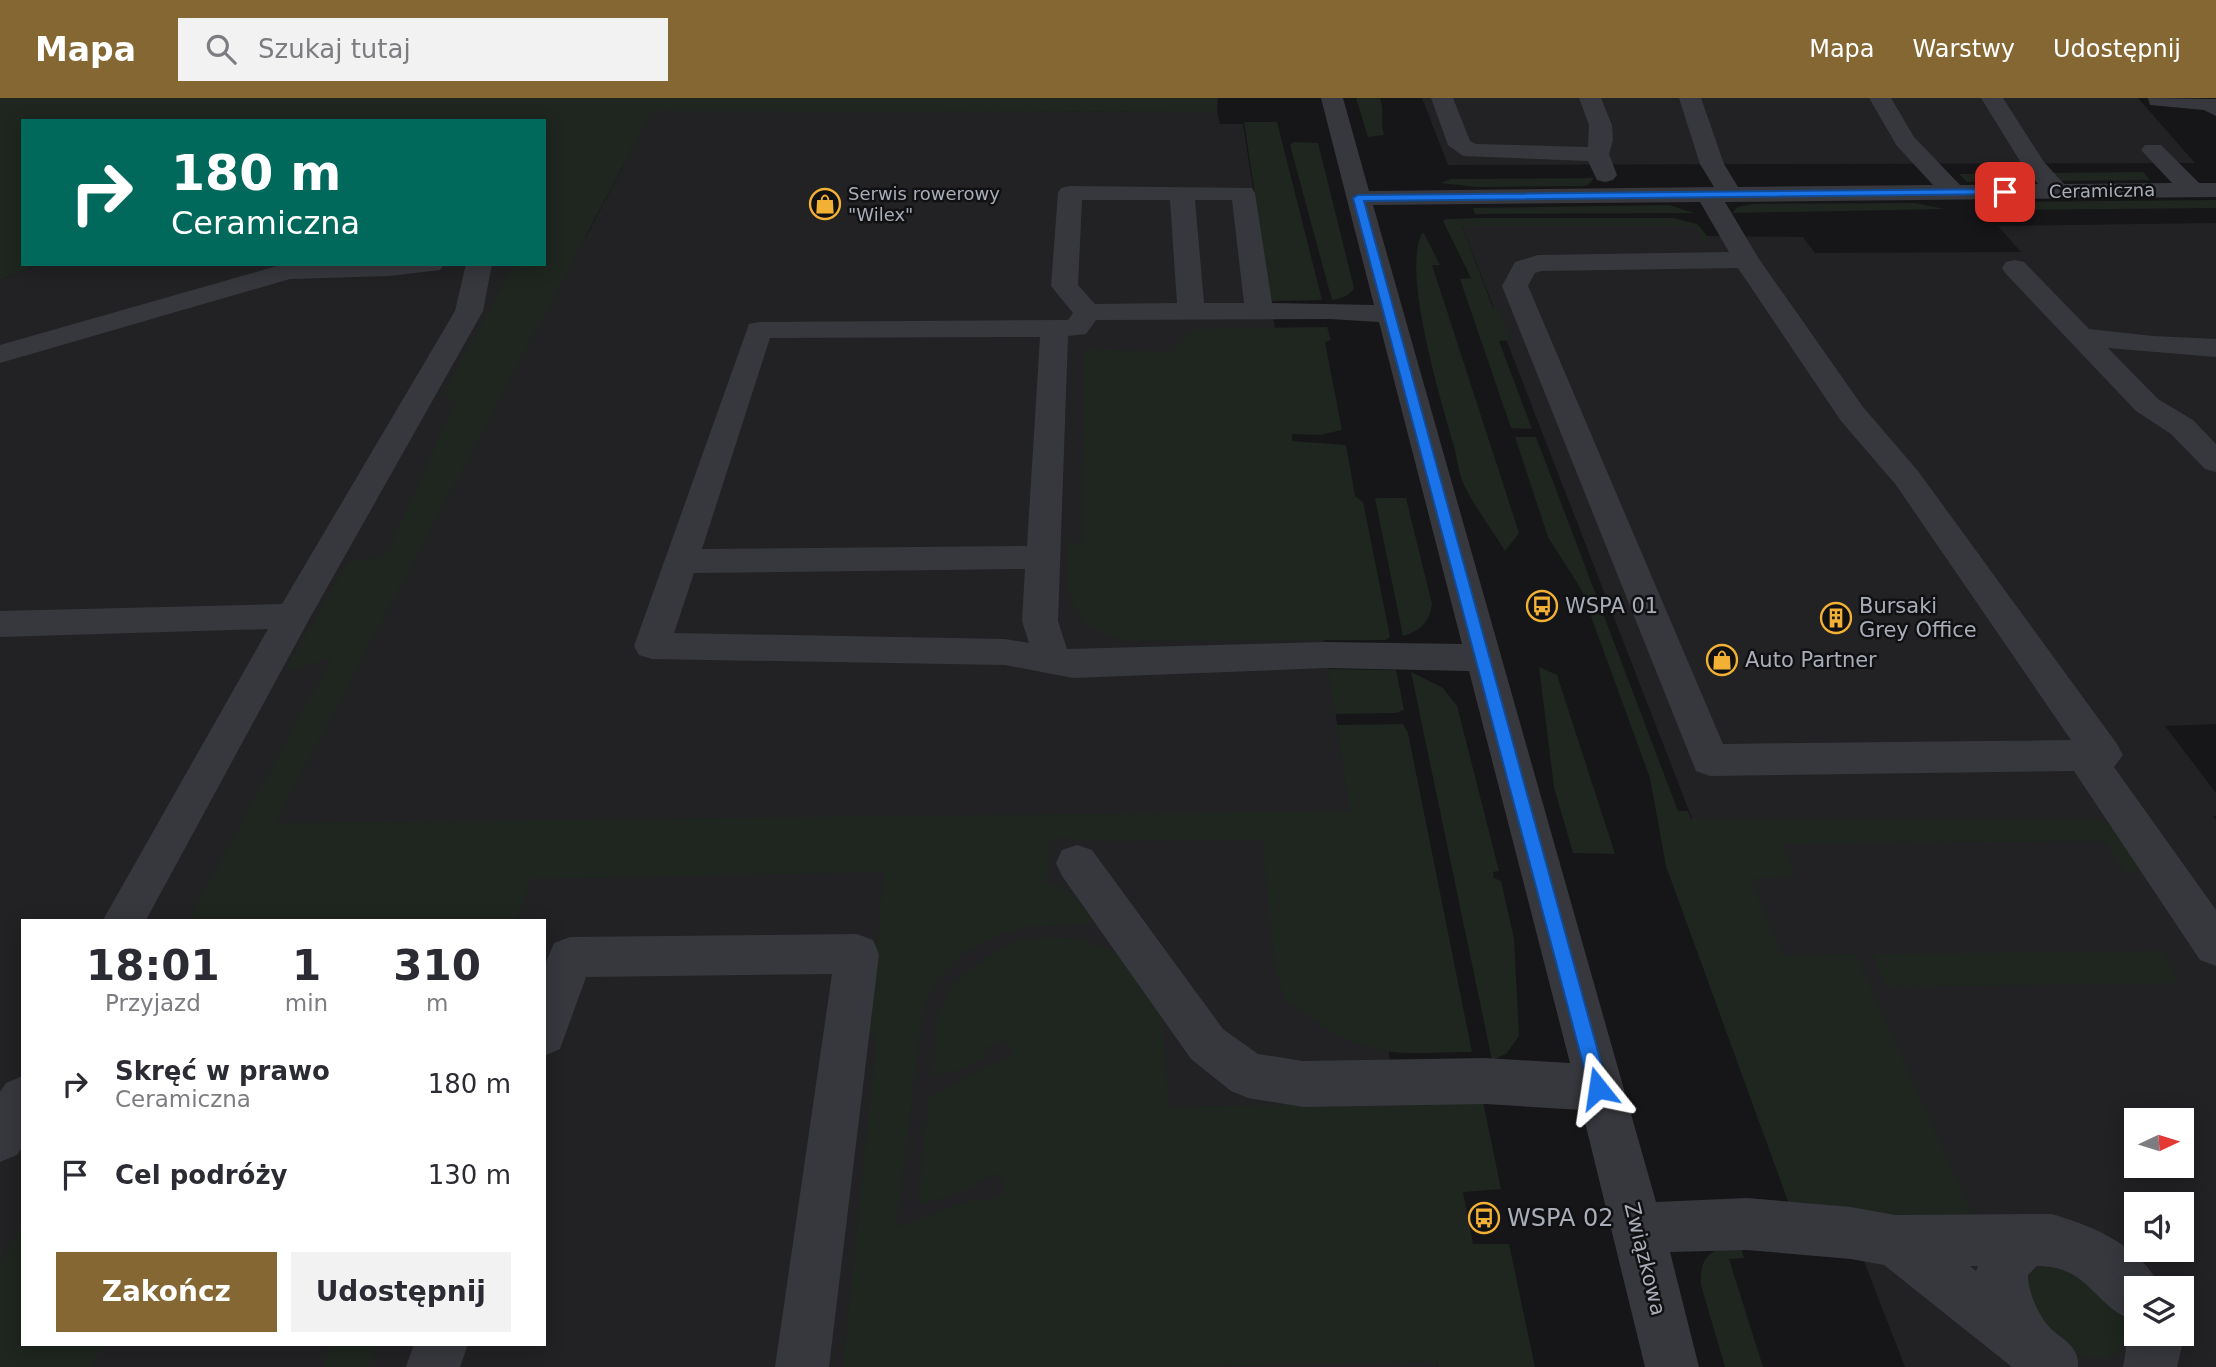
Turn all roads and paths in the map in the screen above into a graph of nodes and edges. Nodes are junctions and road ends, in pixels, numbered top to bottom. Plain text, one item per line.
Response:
1 (1332, 98) edge
2 (1442, 98) edge
3 (1590, 98) edge
4 (1690, 98) edge
5 (1880, 98) edge
6 (1992, 98) edge
7 (2158, 100) dead end
8 (2216, 109) edge
9 (2153, 150) dead end
10 (1597, 153) junction
11 (2204, 190) edge
12 (2057, 191) junction
13 (1953, 192) junction
14 (1182, 193) junction
15 (1719, 194) junction
16 (1616, 195) junction
17 (1358, 198) junction
18 (1746, 260) junction
19 (410, 266) edge
20 (479, 266) edge
21 (2015, 268) dead end
22 (1259, 311) junction
23 (1087, 312) junction
24 (1191, 312) junction
25 (1390, 314) junction
26 (1054, 330) junction
27 (2081, 336) junction
28 (2216, 348) edge
29 (0, 354) edge
30 (2216, 462) edge
31 (1042, 557) junction
32 (681, 561) junction
33 (293, 616) junction
34 (0, 625) edge
35 (1482, 658) junction
36 (1054, 661) junction
37 (2085, 756) junction
38 (1077, 863) dead end
39 (125, 919) edge
40 (2216, 946) edge
41 (546, 1028) edge
42 (1598, 1088) junction
43 (21, 1102) edge
44 (0, 1138) edge
45 (1638, 1228) junction
46 (2030, 1240) junction
47 (1895, 1241) junction
48 (2124, 1283) edge
49 (440, 1346) edge
50 (2155, 1346) edge
51 (2054, 1365) edge
52 (433, 1367) edge
53 (802, 1367) edge
54 (1672, 1367) edge
55 (2150, 1367) edge

1 - 17 street, Związkowa
2 - 10 street
3 - 10 street
4 - 15 street
5 - 13 street
6 - 12 street
7 - 8 street
9 - 11 street
10 - 16 street
11 - 12 street, Ceramiczna
12 - 13 street, Ceramiczna
13 - 15 street, Ceramiczna
14 - 22 street
14 - 23 street
14 - 24 street
15 - 16 street, Ceramiczna
15 - 18 street
16 - 17 street, Ceramiczna
17 - 25 street, Związkowa
18 - 37 street
18 - 37 street
19 - 29 street
20 - 33 street
21 - 27 street
22 - 24 street
22 - 25 street
23 - 24 street
23 - 26 street
25 - 35 street, Związkowa
26 - 31 street
26 - 32 street
27 - 28 street
27 - 30 street
31 - 32 street
31 - 36 street
32 - 36 street
33 - 34 street
33 - 39 street
35 - 36 street
35 - 42 street, Związkowa
37 - 40 street
38 - 42 street
41 - 53 street
42 - 45 street, Związkowa
43 - 44 street
45 - 47 street
45 - 54 street, Związkowa
46 - 47 street
46 - 48 street
46 - 51 street
47 - 51 street
49 - 52 street
50 - 55 street

